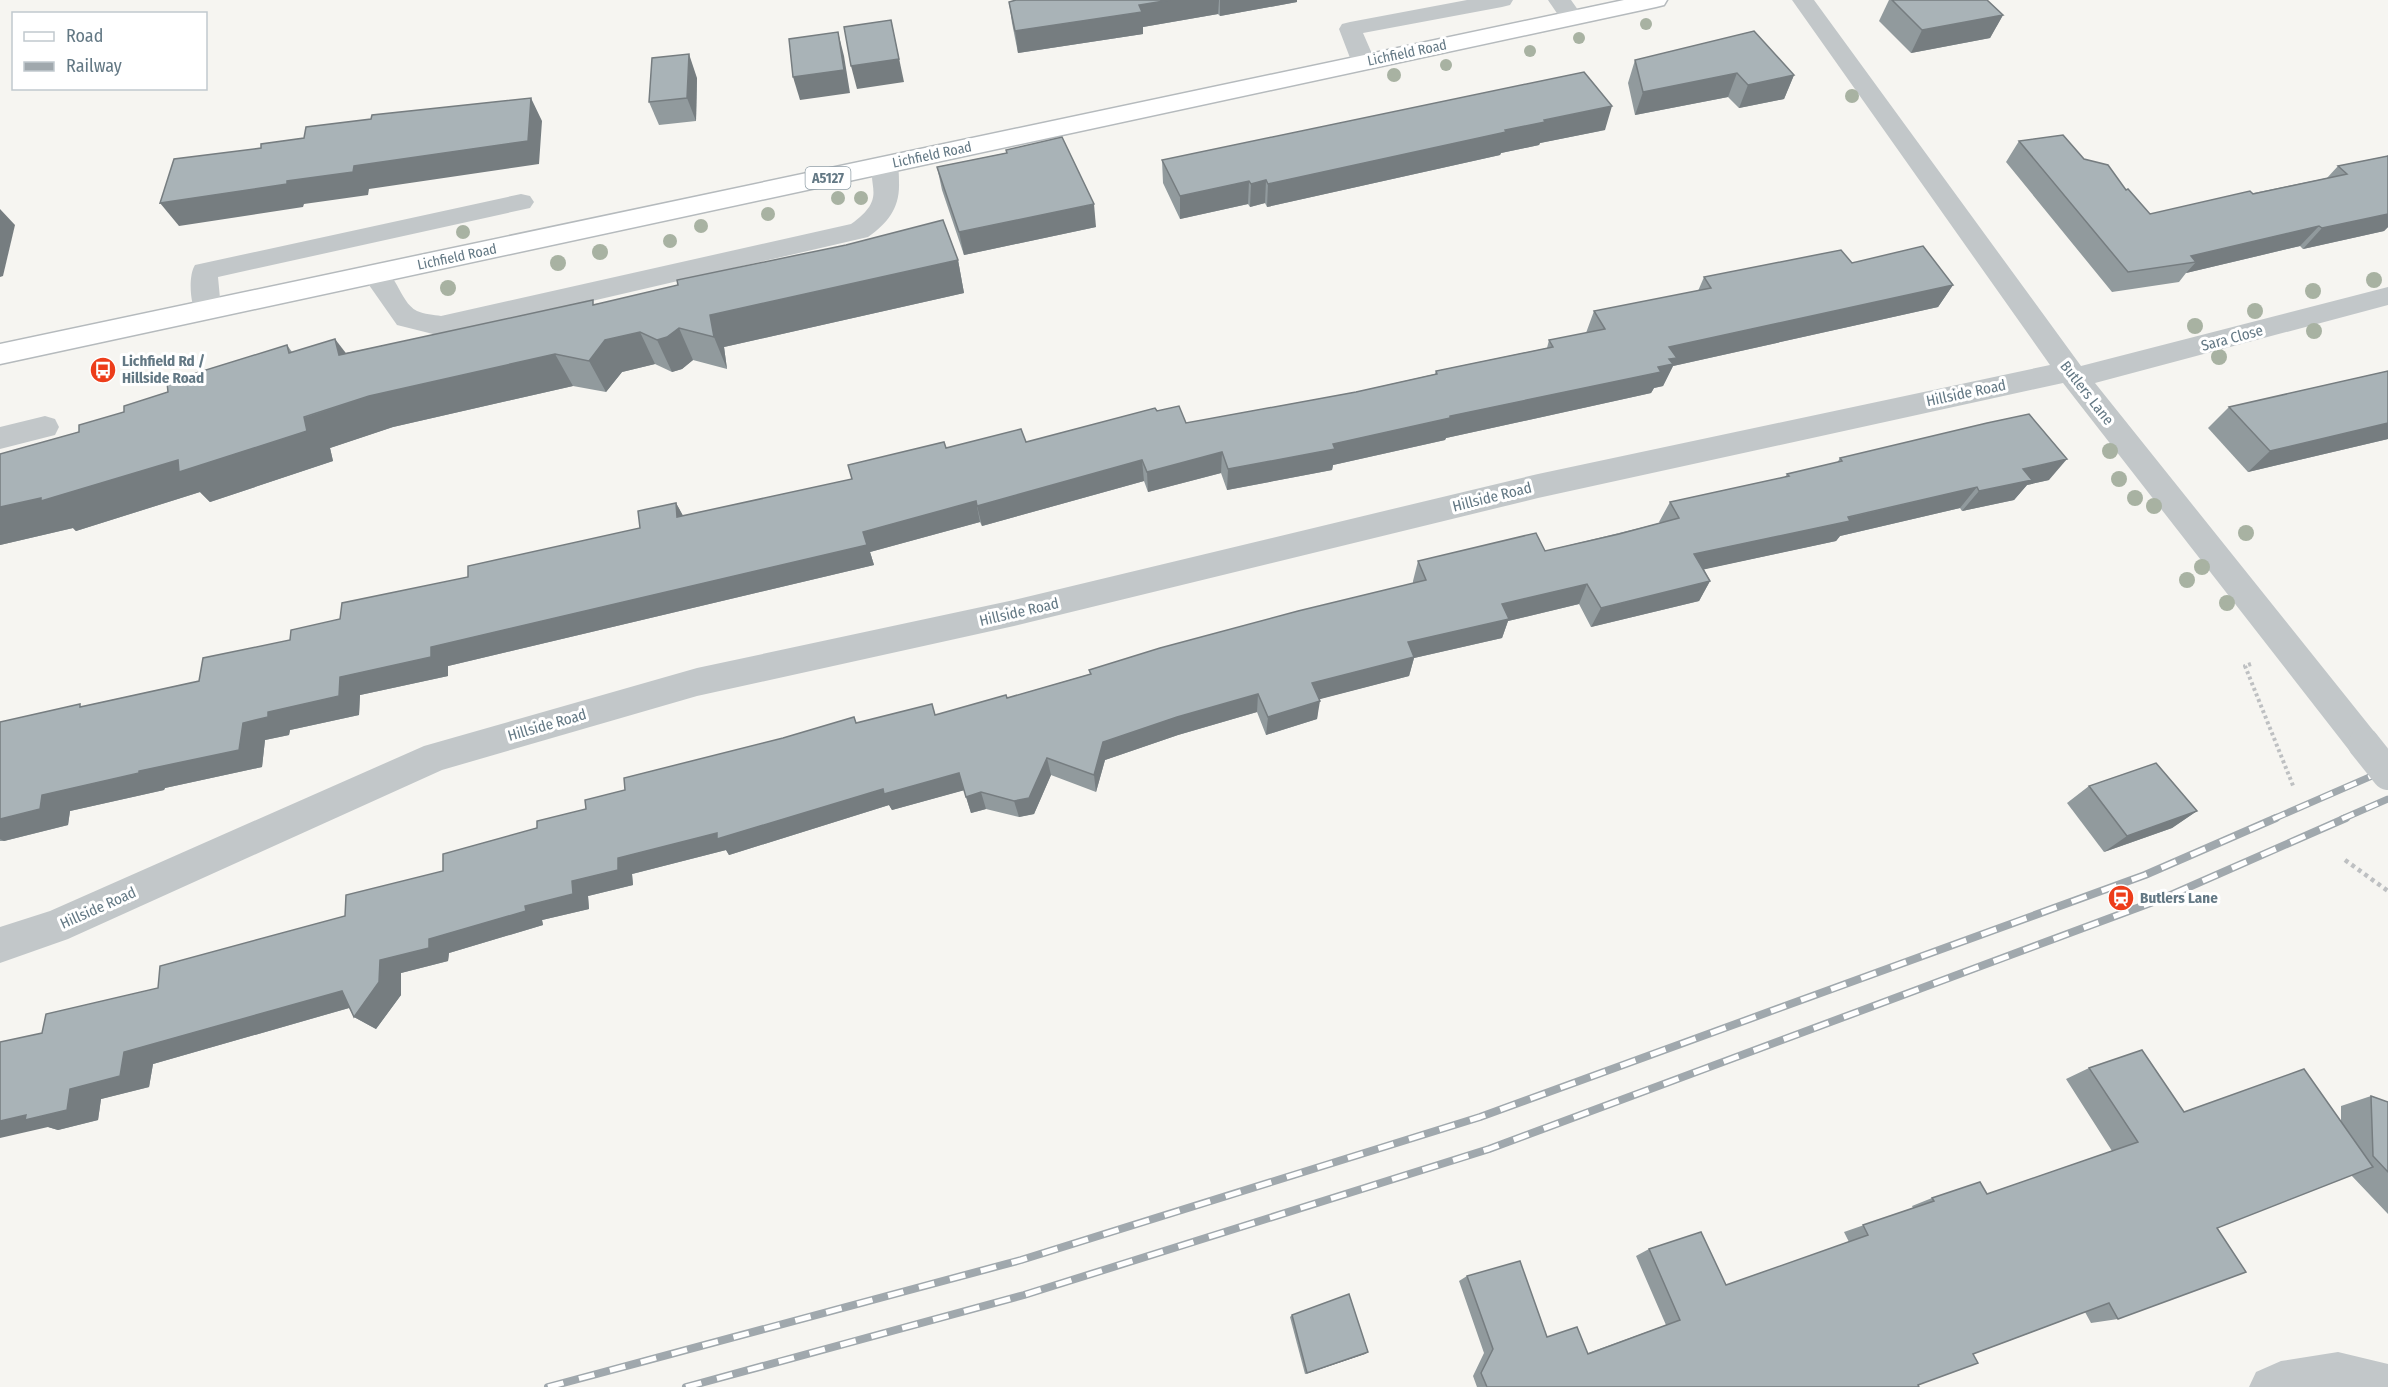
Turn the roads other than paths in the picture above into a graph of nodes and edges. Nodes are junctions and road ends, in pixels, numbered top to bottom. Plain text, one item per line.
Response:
1 (1502, 0) edge
2 (1656, 0) edge
3 (1803, 0) edge
4 (1565, 9) edge
5 (1364, 63) junction
6 (886, 165) junction
7 (521, 202) dead end
8 (375, 274) junction
9 (2388, 296) edge
10 (207, 309) junction
11 (0, 354) edge
12 (2072, 374) junction
13 (45, 427) dead end
14 (0, 438) edge
15 (2388, 774) edge
16 (0, 945) edge
17 (2388, 1386) edge
18 (2271, 1387) edge

1 - 5 street
2 - 4 main road, Lichfield Road / A5127
3 - 12 street, Butlers Lane
4 - 5 main road, Lichfield Road / A5127
5 - 6 main road, Lichfield Road / A5127
6 - 8 main road, Lichfield Road / A5127
6 - 8 street
7 - 10 street
8 - 10 main road, Lichfield Road / A5127
9 - 12 street, Sara Close
10 - 11 main road, Lichfield Road / A5127
12 - 15 street, Butlers Lane, bridge
12 - 16 street, Hillside Road
13 - 14 street
17 - 18 street

